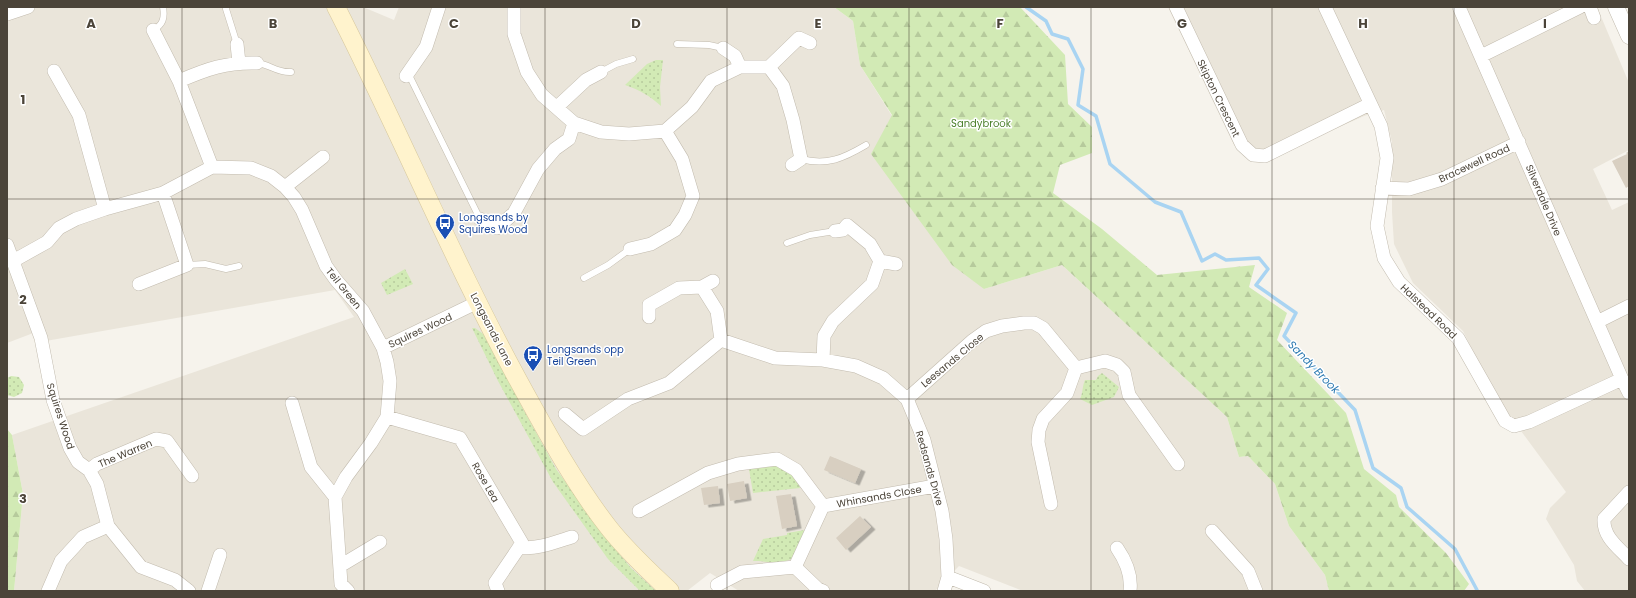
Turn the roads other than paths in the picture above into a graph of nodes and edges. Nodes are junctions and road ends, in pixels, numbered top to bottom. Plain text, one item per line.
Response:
1 (28, 7) edge
2 (163, 7) edge
3 (336, 7) edge
4 (347, 7) edge
5 (439, 7) edge
6 (514, 7) edge
7 (1176, 7) edge
8 (1325, 7) edge
9 (1459, 7) edge
10 (1580, 7) edge
11 (1616, 7) edge
12 (226, 9) dead end
13 (7, 14) edge
14 (153, 30) joint
15 (1629, 36) edge
16 (353, 40) junction
17 (810, 42) dead end
18 (237, 44) joint
19 (677, 44) dead end
20 (723, 48) joint
21 (1481, 56) junction
22 (633, 59) dead end
23 (239, 62) junction
24 (257, 63) joint
25 (740, 67) junction
26 (769, 67) junction
27 (54, 71) dead end
28 (290, 72) dead end
29 (601, 72) joint
30 (407, 75) joint
31 (179, 81) junction
32 (1370, 104) junction
33 (557, 107) junction
34 (574, 123) junction
35 (665, 131) junction
36 (1519, 142) junction
37 (866, 145) dead end
38 (323, 157) dead end
39 (796, 162) joint
40 (212, 166) junction
41 (285, 186) junction
42 (1382, 188) junction
43 (163, 193) junction
44 (104, 209) junction
45 (480, 219) joint
46 (835, 231) joint
47 (787, 243) dead end
48 (7, 245) edge
49 (630, 249) joint
50 (13, 261) junction
51 (880, 261) junction
52 (896, 264) dead end
53 (187, 265) junction
54 (239, 266) dead end
55 (584, 278) dead end
56 (138, 284) dead end
57 (478, 302) junction
58 (1629, 306) edge
59 (649, 317) dead end
60 (1597, 322) junction
61 (721, 340) junction
62 (383, 348) junction
63 (823, 360) junction
64 (1076, 368) junction
65 (1622, 379) junction
66 (1629, 392) edge
67 (907, 399) junction
68 (292, 403) dead end
69 (565, 414) dead end
70 (387, 417) junction
71 (1178, 464) dead end
72 (89, 470) junction
73 (192, 476) dead end
74 (935, 486) junction
75 (1629, 492) edge
76 (335, 497) junction
77 (1051, 504) dead end
78 (823, 506) junction
79 (639, 511) dead end
80 (108, 526) junction
81 (1212, 531) dead end
82 (572, 537) dead end
83 (380, 542) dead end
84 (519, 547) junction
85 (1116, 548) dead end
86 (220, 556) dead end
87 (1629, 558) edge
88 (340, 566) junction
89 (795, 567) junction
90 (948, 577) junction
91 (717, 585) dead end
92 (48, 591) edge
93 (189, 591) edge
94 (208, 591) edge
95 (348, 591) edge
96 (498, 591) edge
97 (670, 591) edge
98 (822, 591) edge
99 (944, 591) edge
100 (984, 591) edge
101 (1130, 591) edge
102 (1256, 591) edge

1 - 13 street
2 - 14 lane
3 - 16 main road
4 - 16 main road
5 - 30 street
6 - 33 street
7 - 32 street, Skipton Crescent
8 - 32 street, Halstead Road
9 - 21 street, Silverdale Drive
10 - 21 street
11 - 15 street
12 - 18 lane
14 - 31 street
16 - 57 main road, Longsands Lane
17 - 26 street
18 - 23 street
19 - 20 lane
20 - 25 street
21 - 36 street, Silverdale Drive
22 - 29 lane
23 - 24 street
23 - 31 street
24 - 28 lane
25 - 26 street
25 - 35 street
26 - 39 street
27 - 44 street
29 - 33 street
30 - 45 lane
31 - 40 street
32 - 42 street, Halstead Road
33 - 34 street
34 - 35 street
34 - 45 street
35 - 49 street
36 - 42 street, Bracewell Road
36 - 60 street, Silverdale Drive
37 - 39 lane
38 - 41 street
40 - 41 street, Teil Green
40 - 43 street
41 - 62 street, Teil Green
42 - 65 street, Halstead Road
43 - 44 street
43 - 53 street
44 - 50 street
46 - 47 lane
46 - 51 street
48 - 50 street, Squires Wood
49 - 55 lane
50 - 72 street, Squires Wood
51 - 52 street
51 - 63 street
53 - 54 lane
53 - 56 street
57 - 62 street, Squires Wood
57 - 97 main road, Longsands Lane
58 - 60 street
59 - 61 street
60 - 65 street, Silverdale Drive
61 - 63 street, Redsands Drive
61 - 69 street
62 - 70 street, Squires Wood
63 - 67 street, Redsands Drive
64 - 67 street, Leesands Close
64 - 71 street
64 - 77 street
65 - 66 street, Silverdale Drive
67 - 74 street, Redsands Drive
68 - 76 street
70 - 76 street, Squires Wood
70 - 84 street, Rose Lea
72 - 73 street, The Warren
72 - 80 street, Squires Wood
74 - 78 street, Whinsands Close
74 - 90 street, Redsands Drive
75 - 87 street
76 - 88 street
78 - 79 street, Whinsands Close
78 - 89 street, Whinsands Close
80 - 92 street
80 - 93 street, Squires Wood
81 - 102 street
82 - 84 street
83 - 88 street
84 - 96 street
85 - 101 street
86 - 94 street
88 - 95 street
89 - 91 street
89 - 98 street
90 - 99 street, Redsands Drive
90 - 100 street

